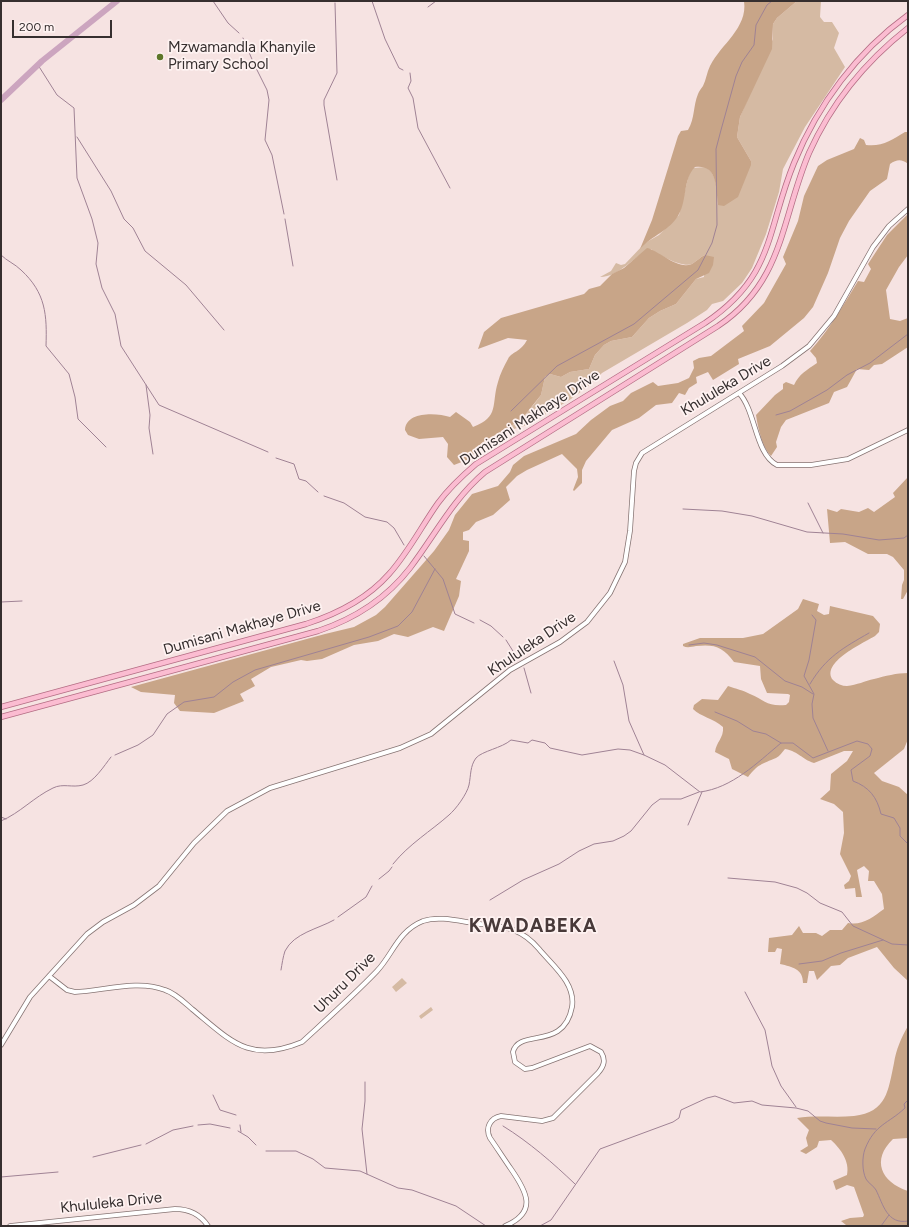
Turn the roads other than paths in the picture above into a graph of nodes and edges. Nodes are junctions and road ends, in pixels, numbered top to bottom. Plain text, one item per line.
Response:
1 (908, 15) edge
2 (908, 28) edge
3 (908, 209) edge
4 (740, 393) junction
5 (908, 430) edge
6 (1, 707) edge
7 (1, 717) edge
8 (49, 976) junction
9 (1, 1045) edge
10 (10, 1226) edge
11 (208, 1226) edge
12 (505, 1226) edge

1 - 6 main road, Dumisani Makhaye Drive
2 - 7 main road, Dumisani Makhaye Drive
3 - 4 street, Khululeka Drive
4 - 5 street
4 - 8 street, Khululeka Drive
8 - 9 street, Khululeka Drive
8 - 12 street, Uhuru Drive
10 - 11 street, Khululeka Drive

